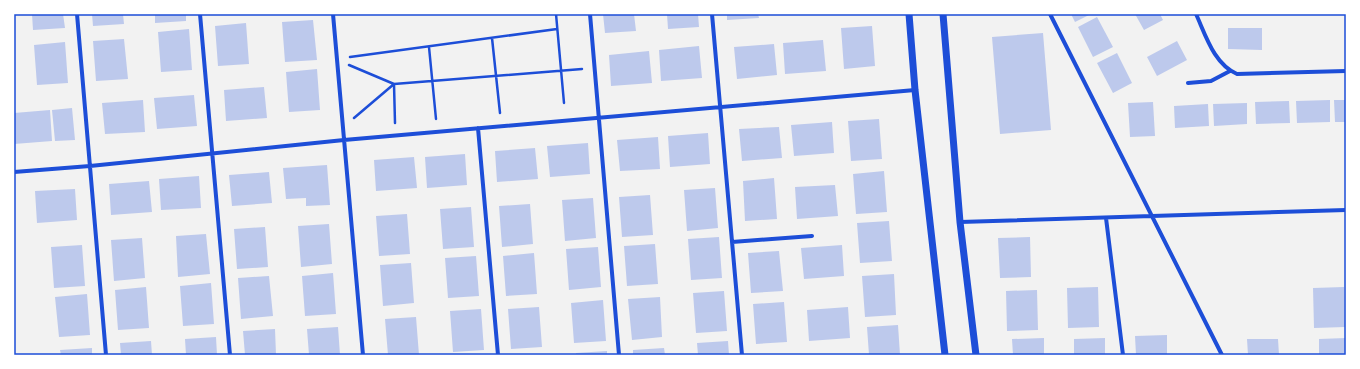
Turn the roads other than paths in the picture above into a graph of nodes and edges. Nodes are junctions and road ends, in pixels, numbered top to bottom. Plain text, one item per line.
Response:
1 (77, 14) edge
2 (200, 14) edge
3 (333, 14) edge
4 (590, 14) edge
5 (712, 14) edge
6 (909, 14) edge
7 (943, 14) edge
8 (1050, 14) edge
9 (1196, 14) edge
10 (1230, 71) junction
11 (1346, 71) edge
12 (1188, 83) dead end
13 (916, 90) junction
14 (720, 107) junction
15 (599, 117) junction
16 (478, 128) junction
17 (344, 140) junction
18 (212, 154) junction
19 (90, 166) junction
20 (14, 172) edge
21 (1346, 210) edge
22 (1151, 216) junction
23 (1106, 218) junction
24 (960, 222) junction
25 (812, 236) dead end
26 (732, 242) junction
27 (106, 355) edge
28 (230, 355) edge
29 (363, 355) edge
30 (498, 355) edge
31 (620, 355) edge
32 (742, 355) edge
33 (945, 355) edge
34 (976, 355) edge
35 (1123, 355) edge
36 (1222, 355) edge

1 - 19 street
2 - 18 street
3 - 17 street
4 - 15 street
5 - 14 street
6 - 13 street
7 - 24 street
8 - 22 street
9 - 10 street
10 - 11 street
10 - 12 street
13 - 14 street
13 - 33 street
14 - 15 street
14 - 26 street
15 - 16 street
15 - 31 street
16 - 17 street
16 - 30 street
17 - 18 street
17 - 29 street
18 - 19 street
18 - 28 street
19 - 20 street
19 - 27 street
21 - 22 street
22 - 23 street
22 - 36 street
23 - 24 street
23 - 35 street
24 - 34 street
25 - 26 street
26 - 32 street

